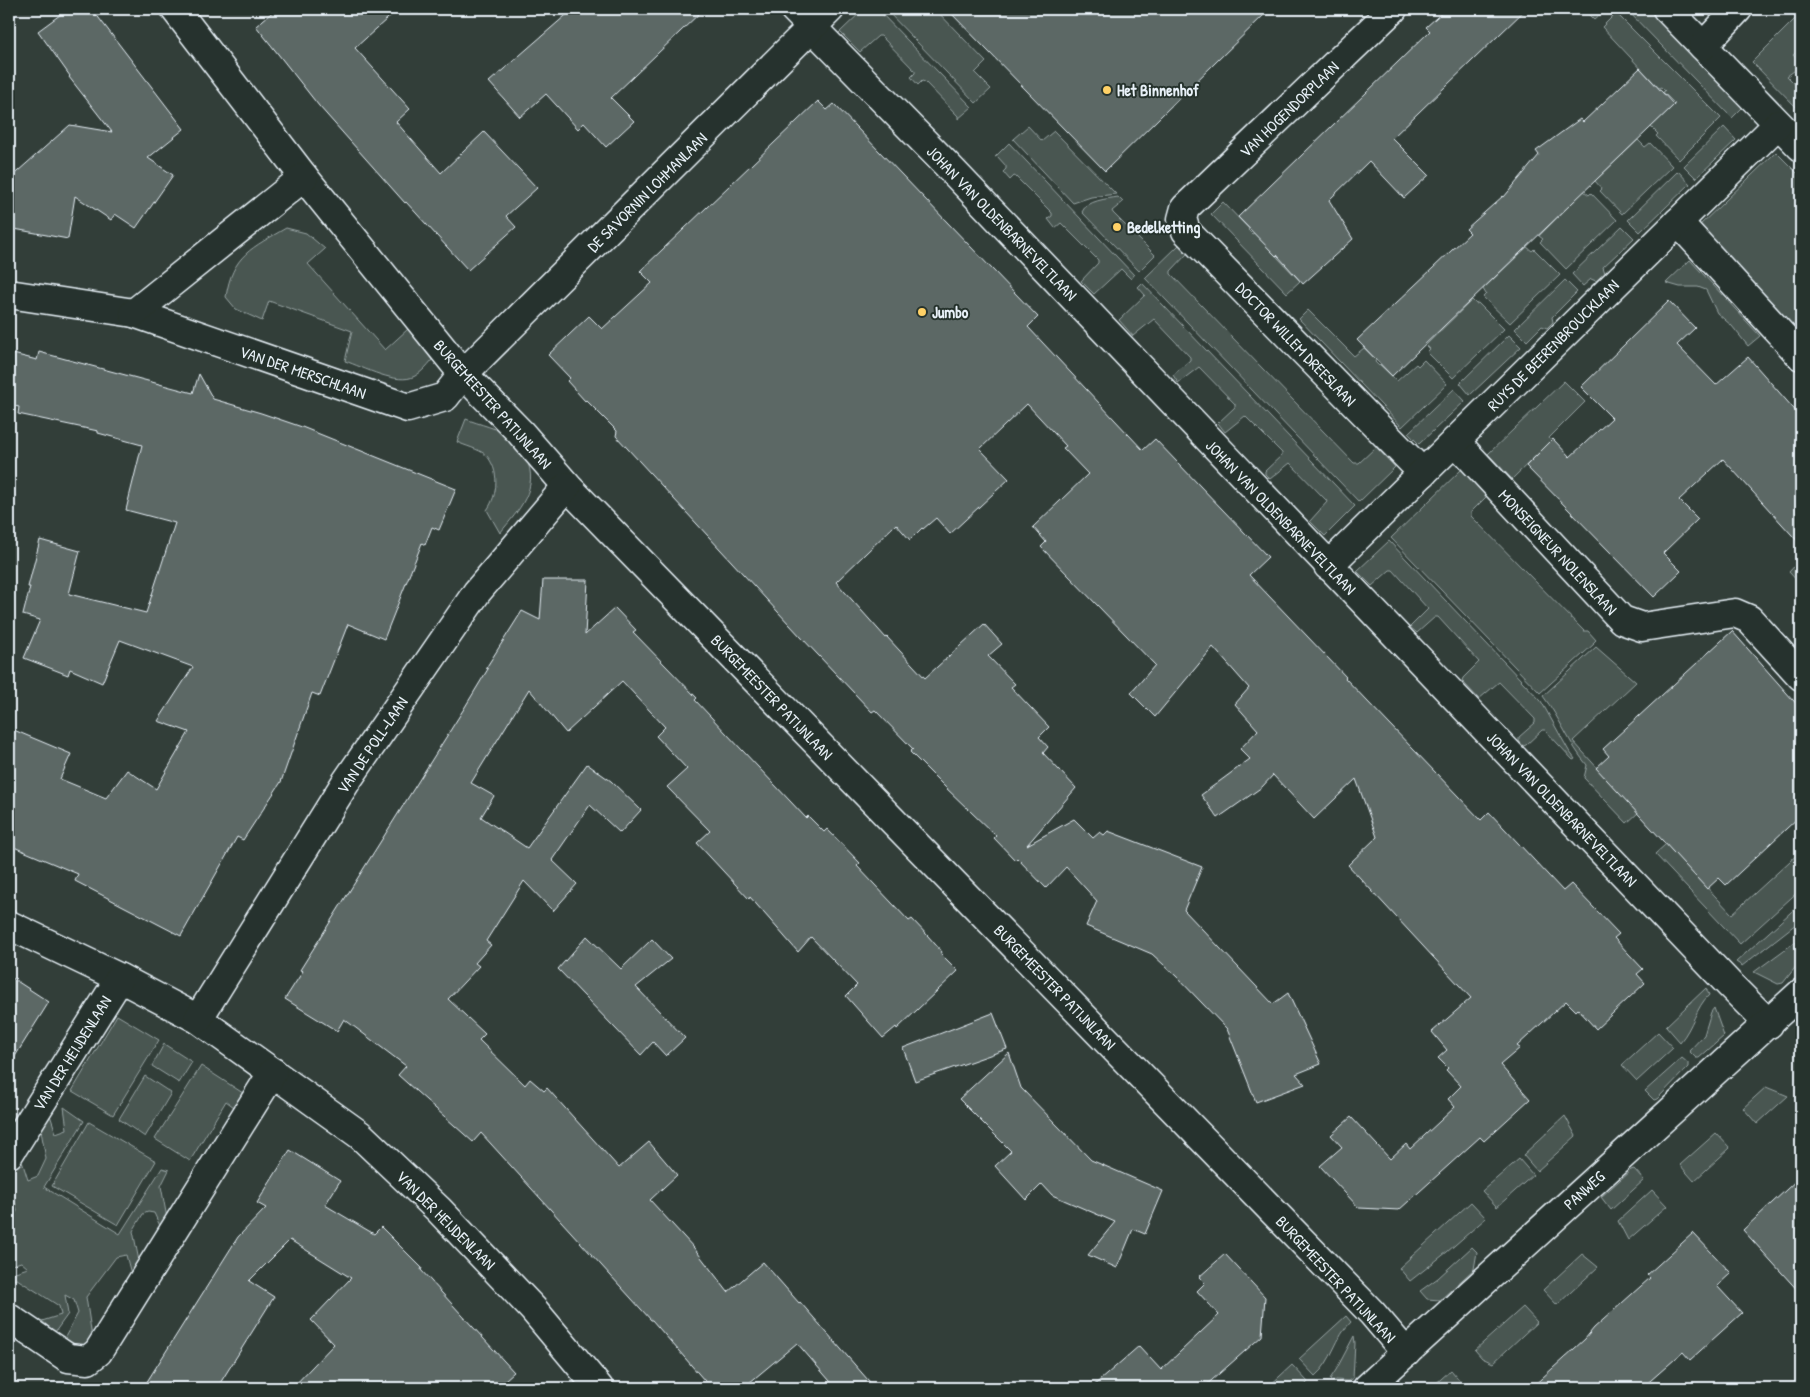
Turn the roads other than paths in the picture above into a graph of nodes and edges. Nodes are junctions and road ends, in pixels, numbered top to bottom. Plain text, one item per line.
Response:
1 (175, 9) edge
2 (1393, 9) edge
3 (1667, 9) edge
4 (1738, 9) edge
5 (812, 15) edge
6 (1703, 46) junction
7 (1778, 124) junction
8 (1801, 147) edge
9 (304, 177) junction
10 (1185, 208) joint
11 (1678, 222) junction
12 (9, 294) edge
13 (134, 313) junction
14 (1800, 353) edge
15 (463, 374) junction
16 (1455, 441) junction
17 (1422, 474) junction
18 (567, 486) junction
19 (1328, 566) junction
20 (1801, 676) edge
21 (9, 925) edge
22 (120, 978) junction
23 (1801, 993) edge
24 (198, 1019) junction
25 (1769, 1024) junction
26 (273, 1072) junction
27 (9, 1154) edge
28 (9, 1318) edge
29 (1406, 1353) junction
30 (599, 1388) edge
31 (1367, 1388) edge

1 - 9 street, BURGEMEESTER PATIJNLAAN
2 - 10 street, VAN HOGENDORPLAAN
3 - 6 street
4 - 6 street
5 - 15 street, DE SAVORNIN LOHMANLAAN
5 - 19 street, JOHAN VAN OLDENBARNEVELTLAAN
6 - 7 street
7 - 8 street
7 - 11 street, RUYS DE BEERENBROUCKLAAN
9 - 13 street
9 - 15 street, BURGEMEESTER PATIJNLAAN
10 - 17 street, DOCTOR WILLEM DREESLAAN
11 - 14 street
11 - 16 street, RUYS DE BEERENBROUCKLAAN
12 - 13 street, VAN DER MERSCHLAAN
13 - 15 street, VAN DER MERSCHLAAN
15 - 18 street, BURGEMEESTER PATIJNLAAN
16 - 17 street, RUYS DE BEERENBROUCKLAAN
16 - 20 street, MONSEIGNEUR NOLENSLAAN
17 - 19 street, RUYS DE BEERENBROUCKLAAN
18 - 24 street, VAN DE POLL-LAAN
18 - 29 street, BURGEMEESTER PATIJNLAAN
19 - 25 street, JOHAN VAN OLDENBARNEVELTLAAN
21 - 22 street, VAN DER HEIJDENLAAN
22 - 24 street, VAN DER HEIJDENLAAN
22 - 27 street, VAN DER HEIJDENLAAN
23 - 25 street, PANWEG
24 - 26 street, VAN DER HEIJDENLAAN
25 - 29 street, PANWEG
26 - 28 street
26 - 30 street, VAN DER HEIJDENLAAN
29 - 31 street, PANWEG

